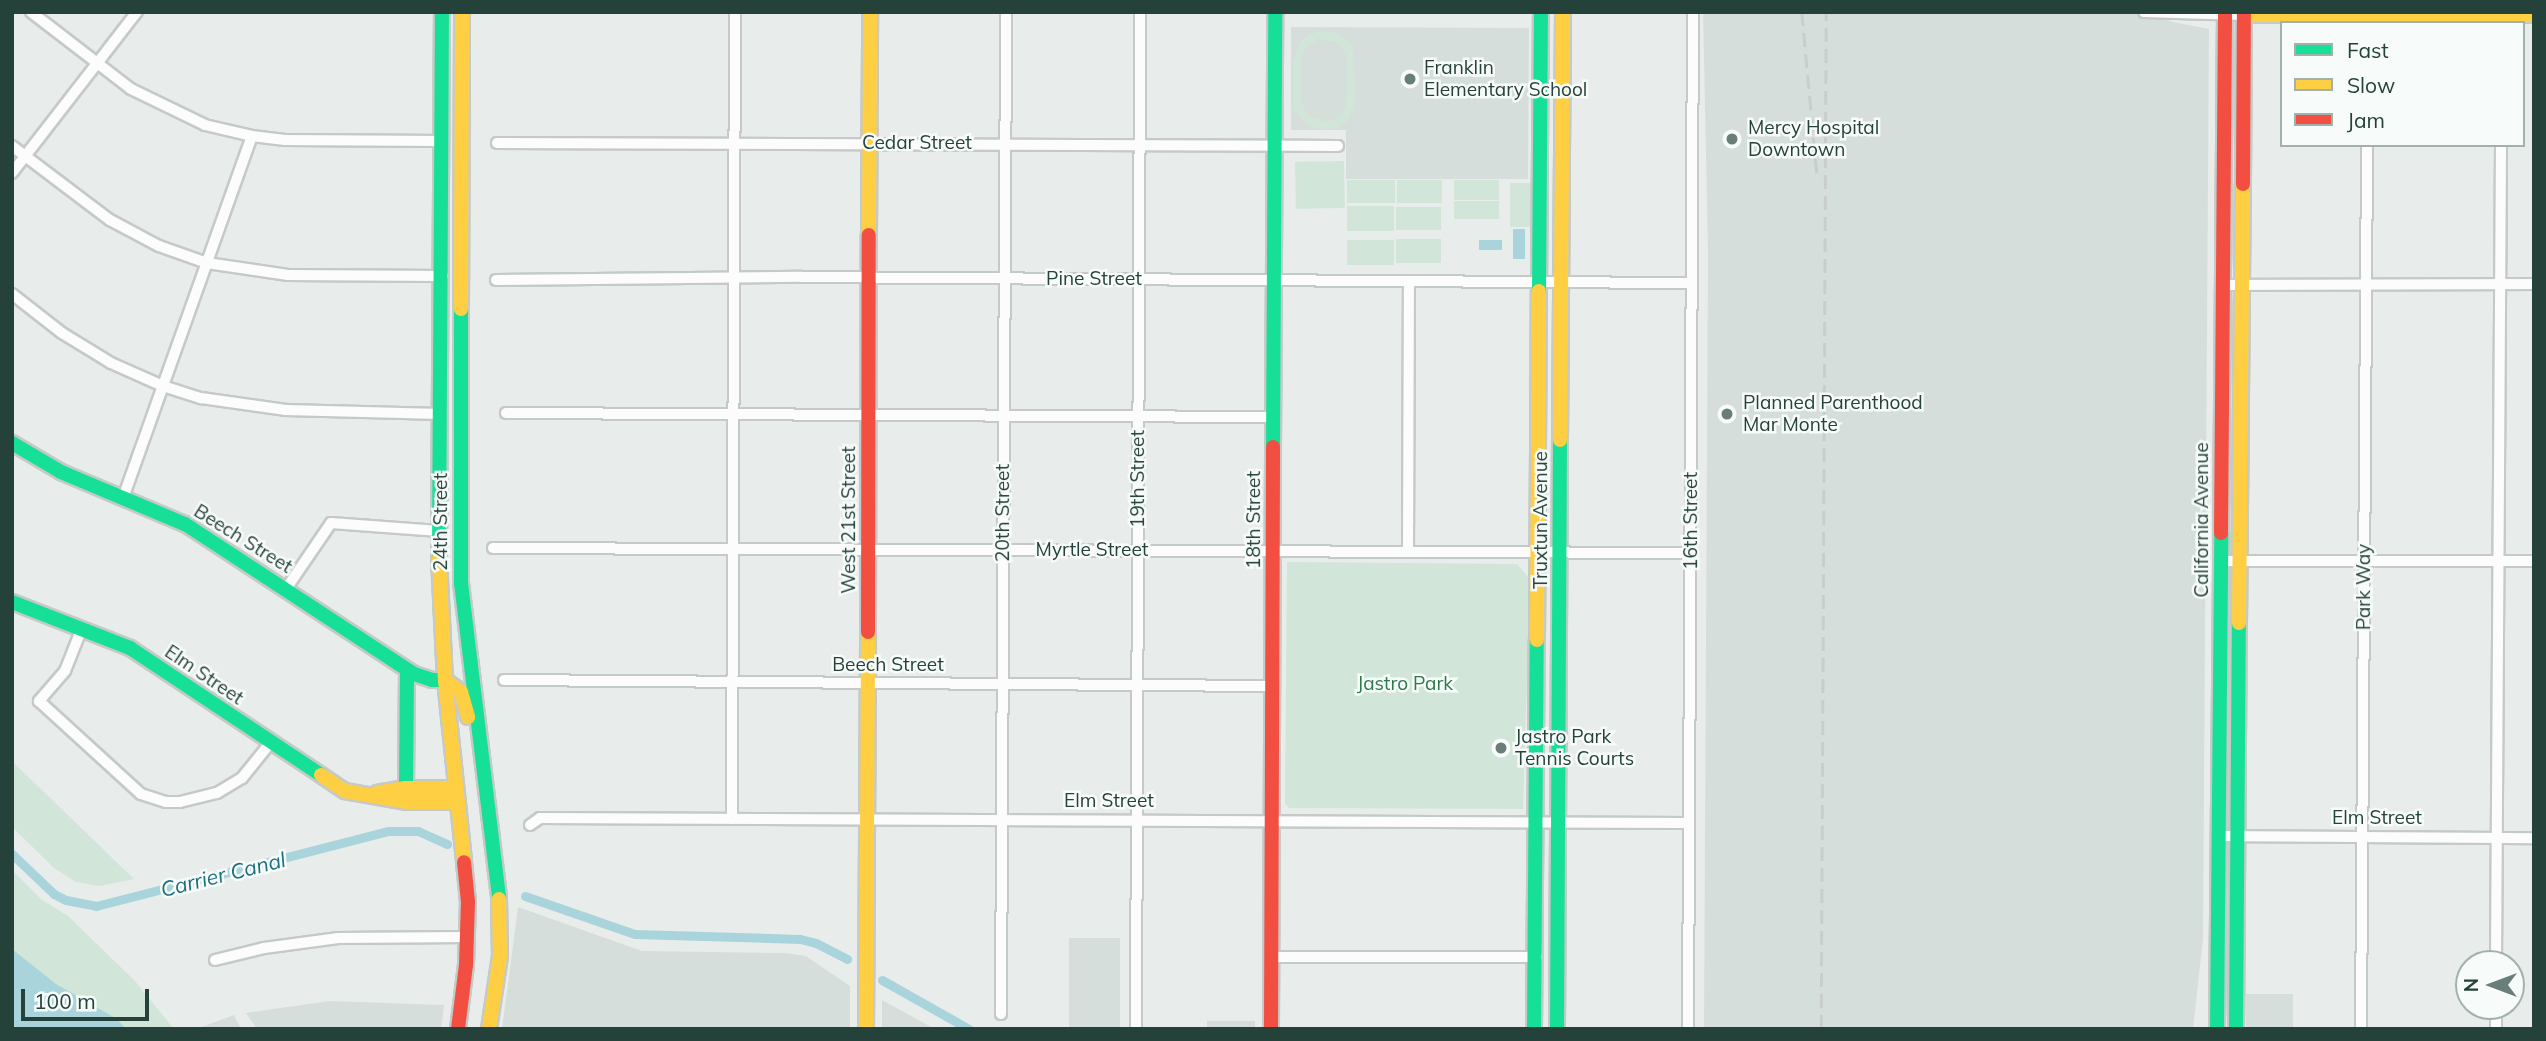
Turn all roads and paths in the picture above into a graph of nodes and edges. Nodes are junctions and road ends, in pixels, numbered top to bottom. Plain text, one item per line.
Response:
1 (31, 12) edge
2 (137, 12) edge
3 (442, 12) edge
4 (462, 12) edge
5 (735, 12) edge
6 (870, 12) edge
7 (1006, 12) edge
8 (1140, 12) edge
9 (1275, 12) edge
10 (1541, 12) edge
11 (1563, 12) edge
12 (1693, 12) edge
13 (2144, 12) edge
14 (2225, 14) edge
15 (2244, 14) edge
16 (2534, 15) edge
17 (2368, 16) edge
18 (2502, 17) edge
19 (97, 64) junction
20 (252, 136) junction
21 (443, 141) junction
22 (735, 142) junction
23 (497, 143) dead end
24 (870, 143) junction
25 (1005, 144) junction
26 (1140, 145) junction
27 (1275, 145) junction
28 (12, 146) edge
29 (1338, 146) dead end
30 (2367, 147) edge
31 (2501, 147) edge
32 (25, 156) junction
33 (12, 173) edge
34 (207, 263) junction
35 (443, 276) junction
36 (869, 277) junction
37 (1004, 278) junction
38 (734, 279) junction
39 (1139, 279) junction
40 (496, 280) dead end
41 (1274, 280) junction
42 (1409, 281) junction
43 (1540, 282) junction
44 (1562, 282) junction
45 (1692, 283) junction
46 (2366, 284) junction
47 (2500, 284) junction
48 (2222, 285) junction
49 (2242, 285) junction
50 (2534, 285) edge
51 (12, 294) edge
52 (163, 386) junction
53 (506, 413) dead end
54 (441, 414) junction
55 (733, 414) junction
56 (869, 415) junction
57 (1003, 416) junction
58 (1139, 416) junction
59 (1273, 417) junction
60 (12, 443) edge
61 (123, 498) junction
62 (439, 531) junction
63 (493, 548) dead end
64 (733, 549) junction
65 (868, 549) junction
66 (1003, 550) junction
67 (1138, 550) junction
68 (1273, 551) junction
69 (1408, 552) junction
70 (1538, 552) junction
71 (1560, 552) junction
72 (1690, 553) junction
73 (2364, 560) junction
74 (2220, 561) junction
75 (2240, 561) junction
76 (2498, 561) junction
77 (2534, 561) edge
78 (286, 589) junction
79 (12, 602) edge
80 (82, 628) junction
81 (407, 670) junction
82 (445, 680) junction
83 (504, 680) dead end
84 (732, 684) junction
85 (867, 684) junction
86 (1002, 685) junction
87 (1138, 686) junction
88 (1272, 686) junction
89 (271, 742) junction
90 (481, 744) junction
91 (406, 788) junction
92 (365, 795) junction
93 (457, 795) junction
94 (732, 819) junction
95 (867, 820) junction
96 (1002, 820) junction
97 (1137, 821) junction
98 (1272, 821) junction
99 (1536, 822) junction
100 (1556, 822) junction
101 (1689, 823) junction
102 (530, 825) dead end
103 (2219, 836) junction
104 (2238, 836) junction
105 (2362, 837) junction
106 (2496, 837) junction
107 (2534, 838) edge
108 (467, 937) junction
109 (2496, 950) edge
110 (1271, 957) junction
111 (1537, 957) junction
112 (215, 960) dead end
113 (1001, 1014) dead end
114 (458, 1029) edge
115 (489, 1029) edge
116 (866, 1029) edge
117 (1136, 1029) edge
118 (1271, 1029) edge
119 (1534, 1029) edge
120 (1557, 1029) edge
121 (1688, 1029) edge
122 (2217, 1029) edge
123 (2236, 1029) edge
124 (2361, 1029) edge

1 - 19 street
2 - 19 street
3 - 21 main road, 24th Street
4 - 90 main road, 24th Street
5 - 22 street
6 - 24 main road, West 21st Street
7 - 25 street, 20th Street
8 - 26 street, 19th Street
9 - 27 main road, 18th Street
10 - 43 main road, Truxtun Avenue
11 - 44 main road, Truxtun Avenue
12 - 45 street, 16th Street
13 - 14 street
14 - 15 street
14 - 48 main road, California Avenue
15 - 17 main road
15 - 49 main road, California Avenue
16 - 18 main road
17 - 18 main road
19 - 20 street
19 - 32 street
20 - 21 street
20 - 34 street
21 - 35 main road, 24th Street
22 - 23 street, Cedar Street
22 - 24 street, Cedar Street
22 - 38 street
24 - 25 street, Cedar Street
24 - 36 main road, West 21st Street
25 - 26 street, Cedar Street
25 - 37 street, 20th Street
26 - 27 street, Cedar Street
26 - 39 street, 19th Street
27 - 29 street, Cedar Street
27 - 41 main road, 18th Street
28 - 32 street
30 - 46 street, Park Way
31 - 47 street
32 - 33 street
32 - 34 street
34 - 35 street
34 - 52 street
35 - 54 main road, 24th Street
36 - 37 street, Pine Street
36 - 38 street, Pine Street
36 - 56 main road, West 21st Street
37 - 39 street, Pine Street
37 - 57 street, 20th Street
38 - 40 street, Pine Street
38 - 55 street
39 - 41 street, Pine Street
39 - 58 street, 19th Street
41 - 42 street, Pine Street
41 - 59 main road, 18th Street
42 - 43 street, Pine Street
42 - 69 street
43 - 44 street, Pine Street
43 - 70 main road, Truxtun Avenue
44 - 45 street, Pine Street
44 - 71 main road, Truxtun Avenue
45 - 72 street, 16th Street
46 - 47 street
46 - 49 street
46 - 73 street, Park Way
47 - 50 street
47 - 76 street
48 - 49 street
48 - 74 main road, California Avenue
49 - 75 main road, California Avenue
51 - 52 street
52 - 54 street
52 - 61 street
53 - 55 street
54 - 62 main road, 24th Street
55 - 56 street
55 - 64 street
56 - 57 street
56 - 65 main road, West 21st Street
57 - 58 street
57 - 66 street, 20th Street
58 - 59 street
58 - 67 street, 19th Street
59 - 68 main road, 18th Street
60 - 61 main road, Beech Street
61 - 78 main road, Beech Street
62 - 78 street
62 - 82 main road, 24th Street
63 - 64 street, Myrtle Street
64 - 65 street, Myrtle Street
64 - 84 street
65 - 66 street, Myrtle Street
65 - 85 main road, West 21st Street
66 - 67 street, Myrtle Street
66 - 86 street, 20th Street
67 - 68 street, Myrtle Street
67 - 87 street, 19th Street
68 - 69 street, Myrtle Street
68 - 88 main road, 18th Street
69 - 70 street, Myrtle Street
70 - 71 street, Myrtle Street
70 - 99 main road, Truxtun Avenue
71 - 72 street, Myrtle Street
71 - 100 main road, Truxtun Avenue
72 - 101 street, 16th Street
73 - 75 street
73 - 76 street
73 - 105 street, Park Way
74 - 75 street
74 - 103 main road, California Avenue
75 - 104 main road, California Avenue
76 - 77 street
76 - 106 street
78 - 81 main road, Beech Street
79 - 80 main road, Elm Street
80 - 89 main road, Elm Street
80 - 89 street
81 - 82 main road, Beech Street
81 - 91 main road
82 - 90 main road
82 - 93 main road, 24th Street
83 - 84 street, Beech Street
84 - 85 street, Beech Street
84 - 94 street
85 - 86 street, Beech Street
85 - 95 main road, West 21st Street
86 - 87 street, Beech Street
86 - 96 street, 20th Street
87 - 88 street, Beech Street
87 - 97 street, 19th Street
88 - 98 main road, 18th Street
89 - 92 main road, Elm Street
90 - 115 main road, 24th Street
91 - 92 main road, Elm Street
91 - 93 main road, Elm Street
92 - 93 main road, Elm Street
93 - 108 main road, 24th Street
94 - 95 street, Elm Street
94 - 102 street, Elm Street
95 - 96 street, Elm Street
95 - 116 main road, West 21st Street
96 - 97 street, Elm Street
96 - 113 street, 20th Street
97 - 98 street, Elm Street
97 - 117 street, 19th Street
98 - 99 street, Elm Street
98 - 110 main road, 18th Street
99 - 100 street, Elm Street
99 - 111 main road, Truxtun Avenue
100 - 101 street, Elm Street
100 - 120 main road, Truxtun Avenue
101 - 121 street, 16th Street
103 - 104 street, Elm Street
103 - 122 main road, California Avenue
104 - 105 street, Elm Street
104 - 123 main road, California Avenue
105 - 106 street, Elm Street
105 - 124 street, Park Way
106 - 107 street, Elm Street
106 - 109 street
108 - 112 street
108 - 114 main road, 24th Street
110 - 111 street
110 - 118 main road, 18th Street
111 - 119 main road, Truxtun Avenue

